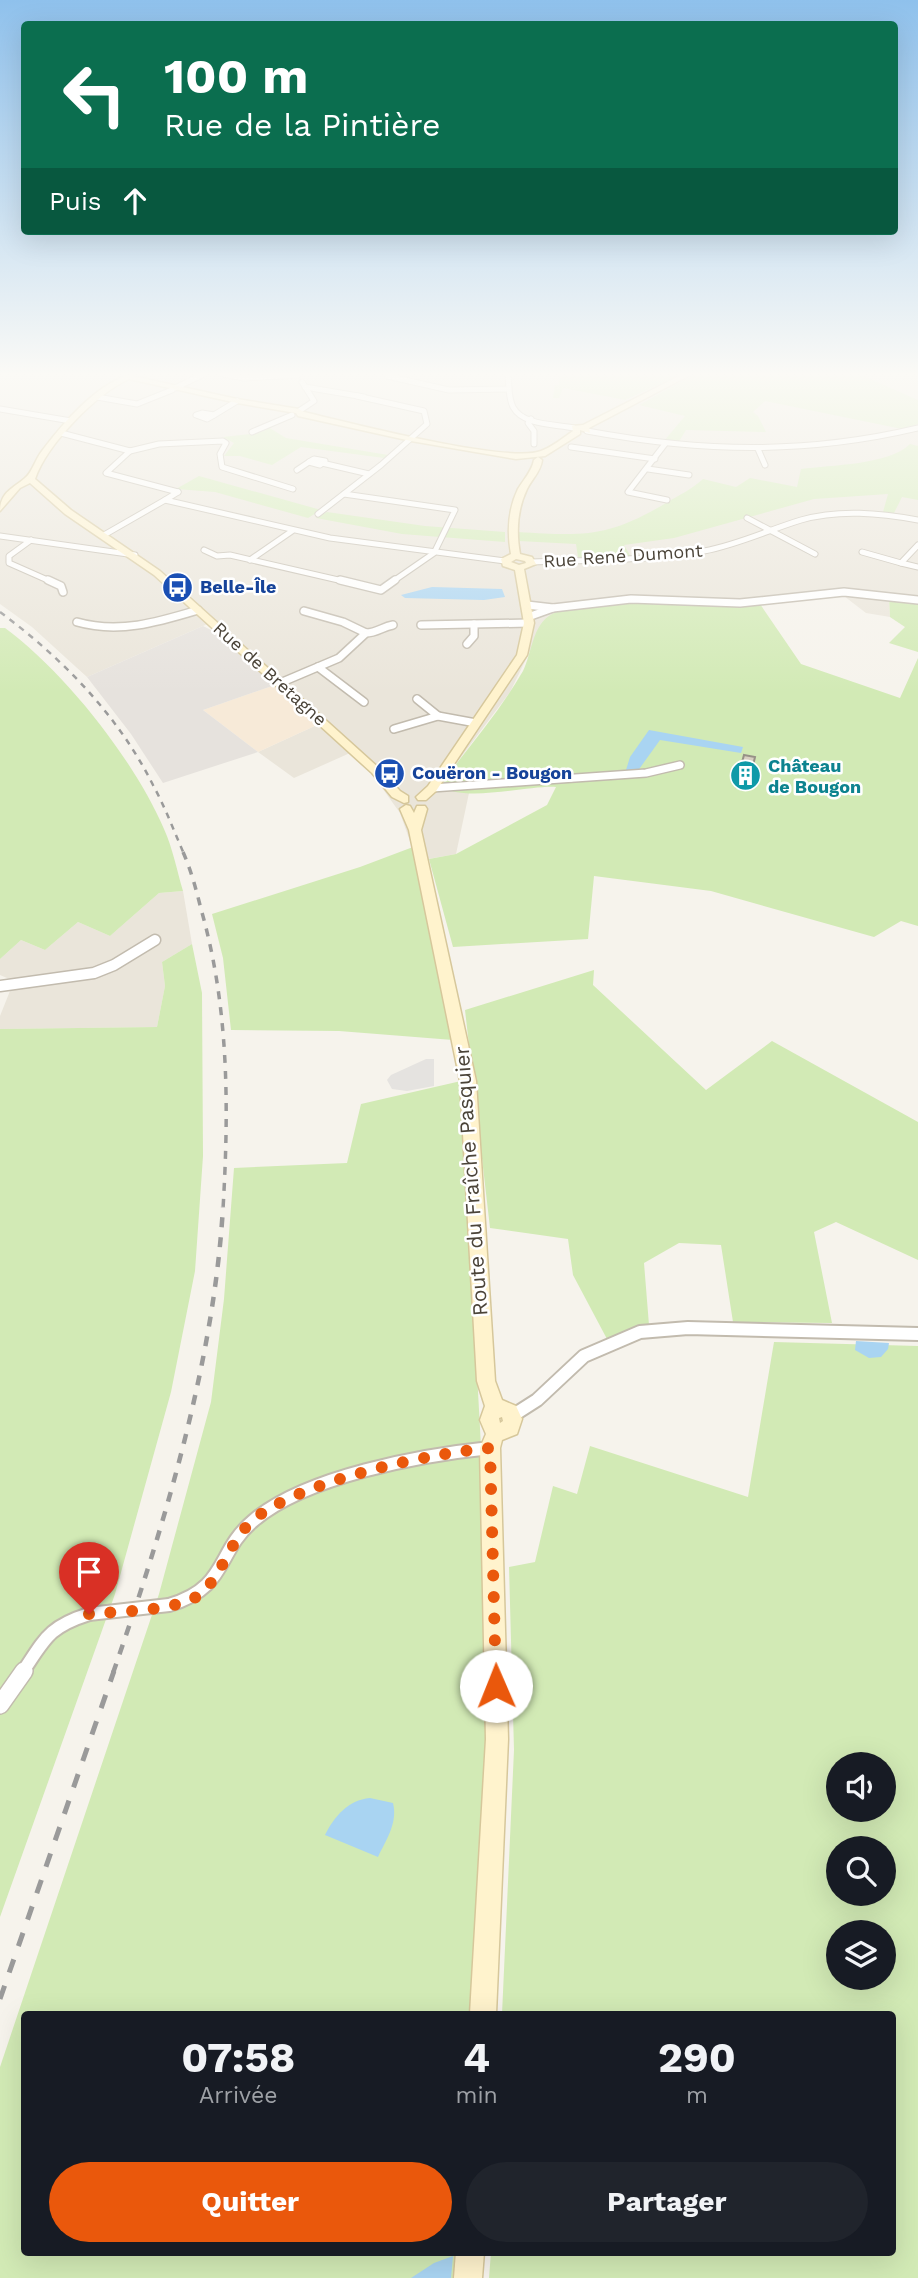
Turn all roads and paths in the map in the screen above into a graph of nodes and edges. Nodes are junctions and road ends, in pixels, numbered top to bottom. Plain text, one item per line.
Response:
1 (134, 480) edge
2 (265, 480) edge
3 (361, 480) edge
4 (529, 480) edge
5 (636, 480) edge
6 (32, 482) joint
7 (293, 489) dead end
8 (344, 494) junction
9 (165, 500) junction
10 (667, 500) dead end
11 (0, 508) edge
12 (318, 514) dead end
13 (747, 518) dead end
14 (918, 520) edge
15 (292, 531) junction
16 (771, 531) junction
17 (104, 535) junction
18 (0, 536) edge
19 (31, 540) junction
20 (918, 545) edge
21 (205, 550) dead end
22 (862, 552) dead end
23 (435, 553) junction
24 (815, 554) dead end
25 (135, 555) junction
26 (516, 556) junction
27 (250, 560) junction
28 (505, 561) junction
29 (531, 562) junction
30 (901, 563) junction
31 (918, 567) edge
32 (519, 568) junction
33 (63, 592) dead end
34 (918, 600) edge
35 (553, 608) junction
36 (198, 610) junction
37 (304, 611) dead end
38 (528, 615) junction
39 (77, 622) dead end
40 (474, 624) junction
41 (393, 625) dead end
42 (421, 625) dead end
43 (366, 633) junction
44 (467, 644) dead end
45 (318, 667) junction
46 (280, 683) junction
47 (417, 699) dead end
48 (364, 702) dead end
49 (439, 702) dead end
50 (426, 707) junction
51 (438, 716) junction
52 (477, 723) junction
53 (394, 729) dead end
54 (680, 765) dead end
55 (425, 798) junction
56 (405, 804) junction
57 (415, 830) junction
58 (155, 940) dead end
59 (0, 986) edge
60 (918, 1334) edge
61 (498, 1426) junction
62 (0, 1705) edge
63 (483, 2011) edge
64 (470, 2256) edge
65 (468, 2278) edge

1 - 9 street
2 - 7 street
3 - 8 street
4 - 26 main road
5 - 10 street
6 - 11 main road
6 - 17 main road, Rue de Bretagne
8 - 12 street
8 - 23 street
9 - 15 street
9 - 17 street
13 - 16 street
14 - 16 street, Rue René Dumont
15 - 23 street
15 - 27 street
16 - 24 street
16 - 29 street, Rue René Dumont
17 - 25 main road, Rue de Bretagne
18 - 19 street
19 - 25 street
19 - 33 street
20 - 30 street
21 - 27 street
22 - 30 street
23 - 27 street
23 - 28 street
25 - 36 main road, Rue de Bretagne
26 - 28 main road
26 - 29 main road
28 - 32 main road
29 - 32 main road
30 - 31 street
32 - 38 main road
34 - 35 street
35 - 38 street
35 - 38 street
36 - 39 street
36 - 46 main road, Rue de Bretagne
37 - 43 street
38 - 40 street
38 - 52 main road, Route du Fraîche Pasquier
40 - 42 street
40 - 44 street
41 - 43 street
43 - 45 street
45 - 46 street
45 - 48 street
46 - 56 main road, Rue de Bretagne
47 - 50 street
49 - 50 street
50 - 51 street
51 - 52 street
51 - 53 street
52 - 55 main road, Route du Fraîche Pasquier
54 - 55 street
55 - 56 main road
55 - 57 main road, Route du Fraîche Pasquier
56 - 57 main road, Route du Fraîche Pasquier
57 - 61 main road, Route du Fraîche Pasquier
58 - 59 street
60 - 61 street
61 - 62 street, bridge
61 - 63 main road, Route du Fraîche Pasquier
64 - 65 main road

